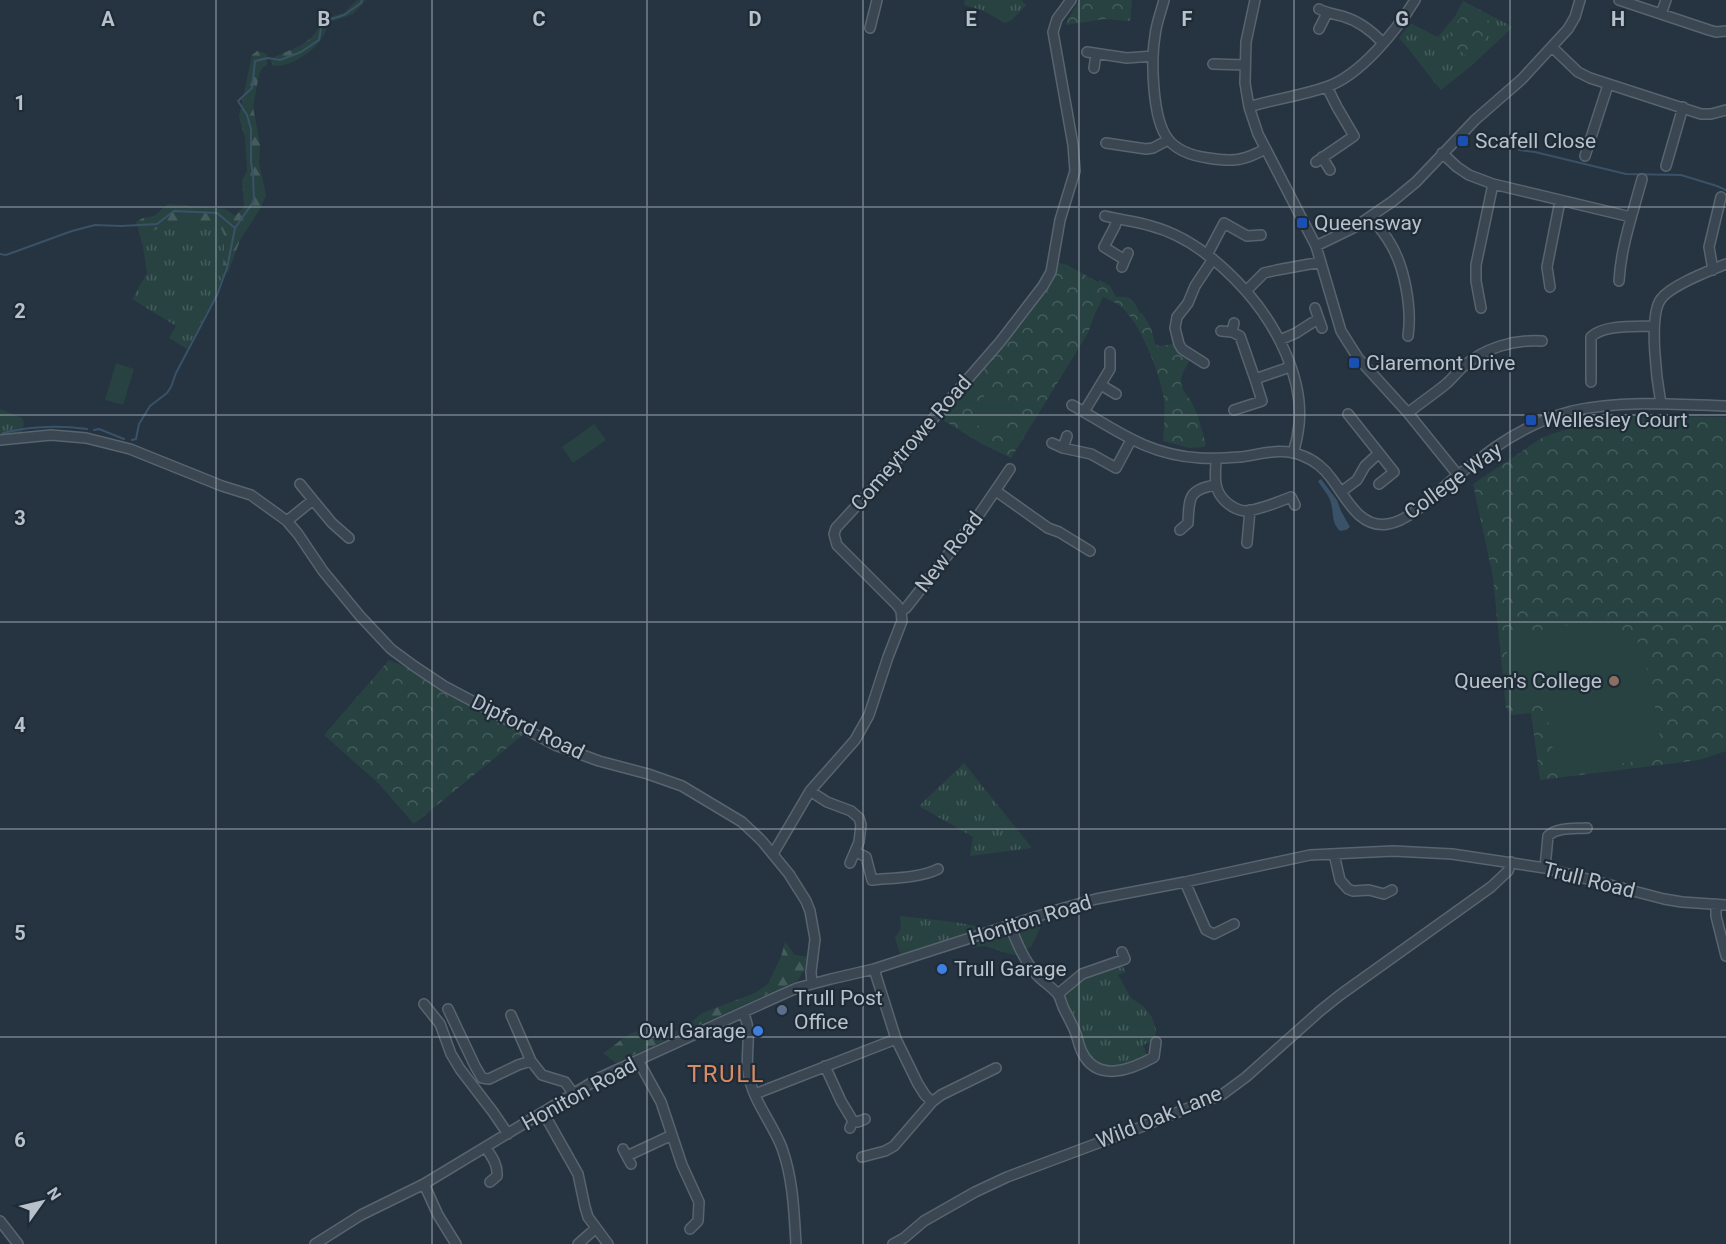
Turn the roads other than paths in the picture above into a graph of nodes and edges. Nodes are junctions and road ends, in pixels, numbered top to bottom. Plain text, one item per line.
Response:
1 (877, 0) edge
2 (1071, 0) edge
3 (1164, 0) edge
4 (1255, 0) edge
5 (1415, 0) edge
6 (1580, 0) edge
7 (1619, 0) edge
8 (1666, 0) edge
9 (1661, 14) junction
10 (870, 27) dead end
11 (1319, 29) dead end
12 (1726, 31) edge
13 (1383, 43) junction
14 (1552, 47) junction
15 (1153, 56) junction
16 (1213, 64) dead end
17 (1245, 65) junction
18 (1094, 68) dead end
19 (1608, 85) junction
20 (1328, 87) junction
21 (1249, 107) junction
22 (1683, 107) junction
23 (1726, 110) edge
24 (1168, 140) junction
25 (1106, 143) dead end
26 (1265, 149) junction
27 (1442, 153) junction
28 (1585, 156) dead end
29 (1670, 162) dead end
30 (1330, 170) dead end
31 (1642, 179) dead end
32 (1493, 184) junction
33 (1560, 201) junction
34 (1717, 203) dead end
35 (1105, 216) dead end
36 (1371, 216) junction
37 (1631, 217) junction
38 (1117, 219) junction
39 (1261, 235) dead end
40 (1317, 246) junction
41 (1210, 257) junction
42 (1125, 260) dead end
43 (1322, 262) junction
44 (1726, 264) edge
45 (1713, 270) junction
46 (1623, 276) dead end
47 (1551, 280) dead end
48 (1246, 291) junction
49 (1483, 301) dead end
50 (1314, 309) dead end
51 (1654, 326) junction
52 (1412, 330) dead end
53 (1221, 332) dead end
54 (1280, 340) junction
55 (1542, 340) dead end
56 (1110, 352) dead end
57 (1204, 363) dead end
58 (1290, 367) junction
59 (1591, 370) junction
60 (1580, 371) dead end
61 (1255, 379) junction
62 (1591, 382) dead end
63 (1101, 385) junction
64 (1116, 394) dead end
65 (1660, 404) junction
66 (1072, 405) dead end
67 (1726, 406) edge
68 (1234, 411) dead end
69 (1084, 412) junction
70 (1408, 413) junction
71 (1348, 414) dead end
72 (1067, 436) dead end
73 (0, 440) edge
74 (1131, 440) junction
75 (1052, 443) dead end
76 (1063, 448) junction
77 (1293, 453) junction
78 (1379, 453) junction
79 (1216, 459) junction
80 (1010, 469) dead end
81 (1458, 475) junction
82 (300, 484) dead end
83 (1216, 484) junction
84 (1379, 484) dead end
85 (996, 491) junction
86 (1341, 492) junction
87 (1291, 496) dead end
88 (313, 500) junction
89 (1250, 510) junction
90 (287, 521) junction
91 (1180, 530) dead end
92 (349, 538) dead end
93 (1247, 543) dead end
94 (1090, 552) dead end
95 (901, 611) junction
96 (810, 791) junction
97 (1587, 828) dead end
98 (856, 852) junction
99 (773, 854) junction
100 (1334, 854) junction
101 (1452, 854) joint
102 (1511, 862) junction
103 (850, 863) dead end
104 (1545, 868) junction
105 (938, 869) dead end
106 (1185, 882) junction
107 (1388, 896) dead end
108 (1716, 904) junction
109 (1726, 905) edge
110 (1234, 924) dead end
111 (1010, 926) junction
112 (1726, 956) edge
113 (1125, 960) dead end
114 (874, 969) junction
115 (812, 984) junction
116 (1058, 994) junction
117 (430, 1006) dead end
118 (448, 1009) dead end
119 (743, 1013) junction
120 (511, 1015) dead end
121 (896, 1039) junction
122 (1156, 1042) dead end
123 (638, 1060) junction
124 (531, 1061) junction
125 (825, 1066) junction
126 (993, 1072) dead end
127 (573, 1093) junction
128 (755, 1094) junction
129 (932, 1102) junction
130 (543, 1112) junction
131 (865, 1119) dead end
132 (508, 1134) junction
133 (672, 1135) junction
134 (486, 1148) junction
135 (627, 1157) dead end
136 (862, 1157) dead end
137 (494, 1182) dead end
138 (424, 1184) junction
139 (0, 1221) edge
140 (595, 1229) junction
141 (690, 1229) dead end
142 (18, 1244) edge
143 (315, 1244) edge
144 (456, 1244) edge
145 (578, 1244) edge
146 (608, 1244) edge
147 (796, 1244) edge
148 (893, 1244) edge

1 - 10 street
2 - 95 street, Comeytrowe Road
3 - 15 street
4 - 17 street
5 - 13 street
6 - 14 street
7 - 9 street
8 - 9 street
9 - 12 street
11 - 13 street
13 - 20 street
14 - 19 street
14 - 27 street
15 - 18 street
15 - 24 street
16 - 17 street
17 - 21 street
19 - 22 street
19 - 28 street
20 - 21 street
20 - 30 street
21 - 26 street
22 - 23 street
22 - 29 street
24 - 25 street
24 - 26 street
26 - 40 street
27 - 32 street
27 - 36 street
31 - 37 street
32 - 33 street
32 - 49 street
33 - 37 street
33 - 47 street
34 - 45 street
35 - 38 street
36 - 40 street
36 - 52 street
37 - 46 street
38 - 41 street
38 - 42 street
39 - 41 street
40 - 43 street
41 - 48 street
41 - 57 street
43 - 48 street
43 - 70 street
44 - 45 street
45 - 51 street
48 - 54 street
50 - 54 street
51 - 59 street
51 - 65 street
53 - 61 street
54 - 58 street
55 - 70 street
56 - 63 street
58 - 61 street
58 - 77 street
59 - 60 street
59 - 62 street
61 - 68 street
63 - 64 street
63 - 69 street
65 - 67 street, College Way
65 - 81 street, College Way
66 - 69 street, College Way
69 - 74 street, College Way
70 - 81 street
71 - 78 street
72 - 76 street
73 - 90 street, Dipford Road
74 - 76 street
74 - 79 street, College Way
75 - 76 street
77 - 79 street, College Way
77 - 86 street, College Way
78 - 84 street
78 - 86 street
79 - 83 street
80 - 85 street, New Road
81 - 86 street, College Way
82 - 88 street
83 - 89 street
83 - 91 street
85 - 94 street, New Road
85 - 95 street, New Road
87 - 89 street
88 - 90 street
88 - 92 street
89 - 93 street
90 - 99 street, Dipford Road
95 - 96 street
96 - 98 street
96 - 99 street
97 - 104 street
98 - 103 street
98 - 105 street
99 - 115 street, Dipford Road
100 - 101 street, Honiton Road
100 - 106 street, Honiton Road
100 - 107 street
101 - 102 street, Trull Road
102 - 104 street, Trull Road
102 - 148 street, Wild Oak Lane
104 - 108 street, Trull Road
106 - 110 street
106 - 111 street, Honiton Road
108 - 109 street, Trull Road
108 - 112 street
111 - 114 street, Honiton Road
111 - 116 street
113 - 116 street
114 - 115 street, Honiton Road
114 - 121 street
115 - 119 street, Honiton Road
116 - 122 street
117 - 132 street
118 - 124 street
119 - 123 street, Honiton Road
119 - 128 street
120 - 124 street
121 - 125 street
121 - 129 street
123 - 127 street, Honiton Road
123 - 133 street
124 - 127 street
125 - 128 street
125 - 131 street
126 - 129 street
127 - 130 street, Honiton Road
128 - 147 street
129 - 136 street
130 - 132 street, Honiton Road
130 - 140 street
132 - 134 street, Honiton Road
133 - 135 street
133 - 141 street
134 - 137 street
134 - 138 street, Honiton Road
138 - 143 street, Honiton Road
138 - 144 street
139 - 142 street
140 - 145 street
140 - 146 street

